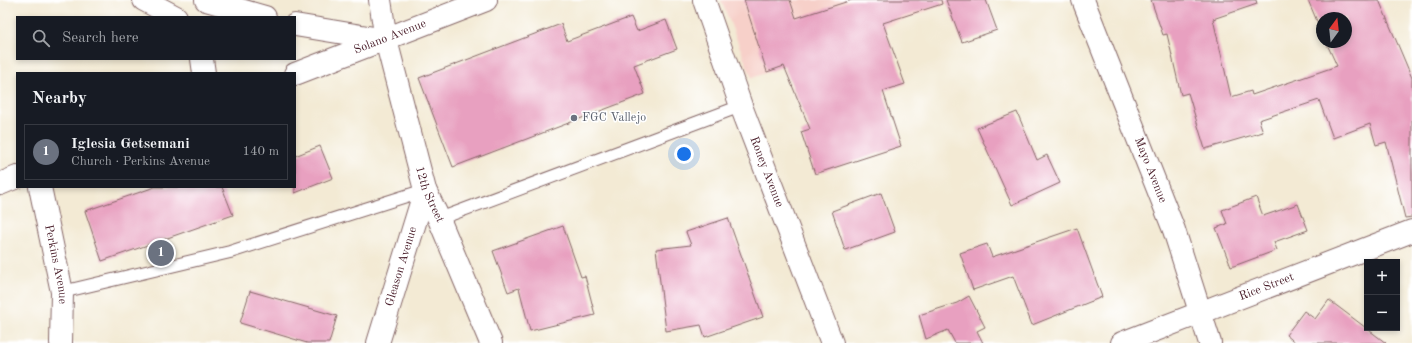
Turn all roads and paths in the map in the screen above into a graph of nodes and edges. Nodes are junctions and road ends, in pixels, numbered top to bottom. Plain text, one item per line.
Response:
1 (144, 0) edge
2 (206, 0) edge
3 (380, 0) edge
4 (486, 0) edge
5 (704, 0) edge
6 (1083, 0) edge
7 (174, 16) edge
8 (262, 16) edge
9 (296, 25) edge
10 (386, 40) junction
11 (202, 60) edge
12 (204, 72) edge
13 (296, 74) edge
14 (741, 106) junction
15 (16, 177) edge
16 (0, 184) edge
17 (40, 188) edge
18 (425, 190) junction
19 (439, 219) junction
20 (1412, 232) edge
21 (62, 292) junction
22 (1201, 313) junction
23 (61, 343) edge
24 (378, 343) edge
25 (491, 343) edge
26 (832, 343) edge
27 (1122, 343) edge
28 (1210, 343) edge

1 - 7 street
2 - 8 street
3 - 10 street, 12th Street
4 - 10 street, Solano Avenue
5 - 14 street, Roney Avenue
6 - 22 street, Mayo Avenue
9 - 10 street
10 - 13 street, Solano Avenue
10 - 18 street, 12th Street
11 - 12 street
14 - 19 lane
14 - 26 street, Roney Avenue
15 - 16 street
17 - 21 street, Perkins Avenue
18 - 19 street, 12th Street
18 - 21 lane
18 - 24 street, Gleason Avenue
19 - 25 street, 12th Street
20 - 22 street, Rice Street
21 - 23 street, Perkins Avenue
22 - 27 street, Rice Street
22 - 28 street, Mayo Avenue

